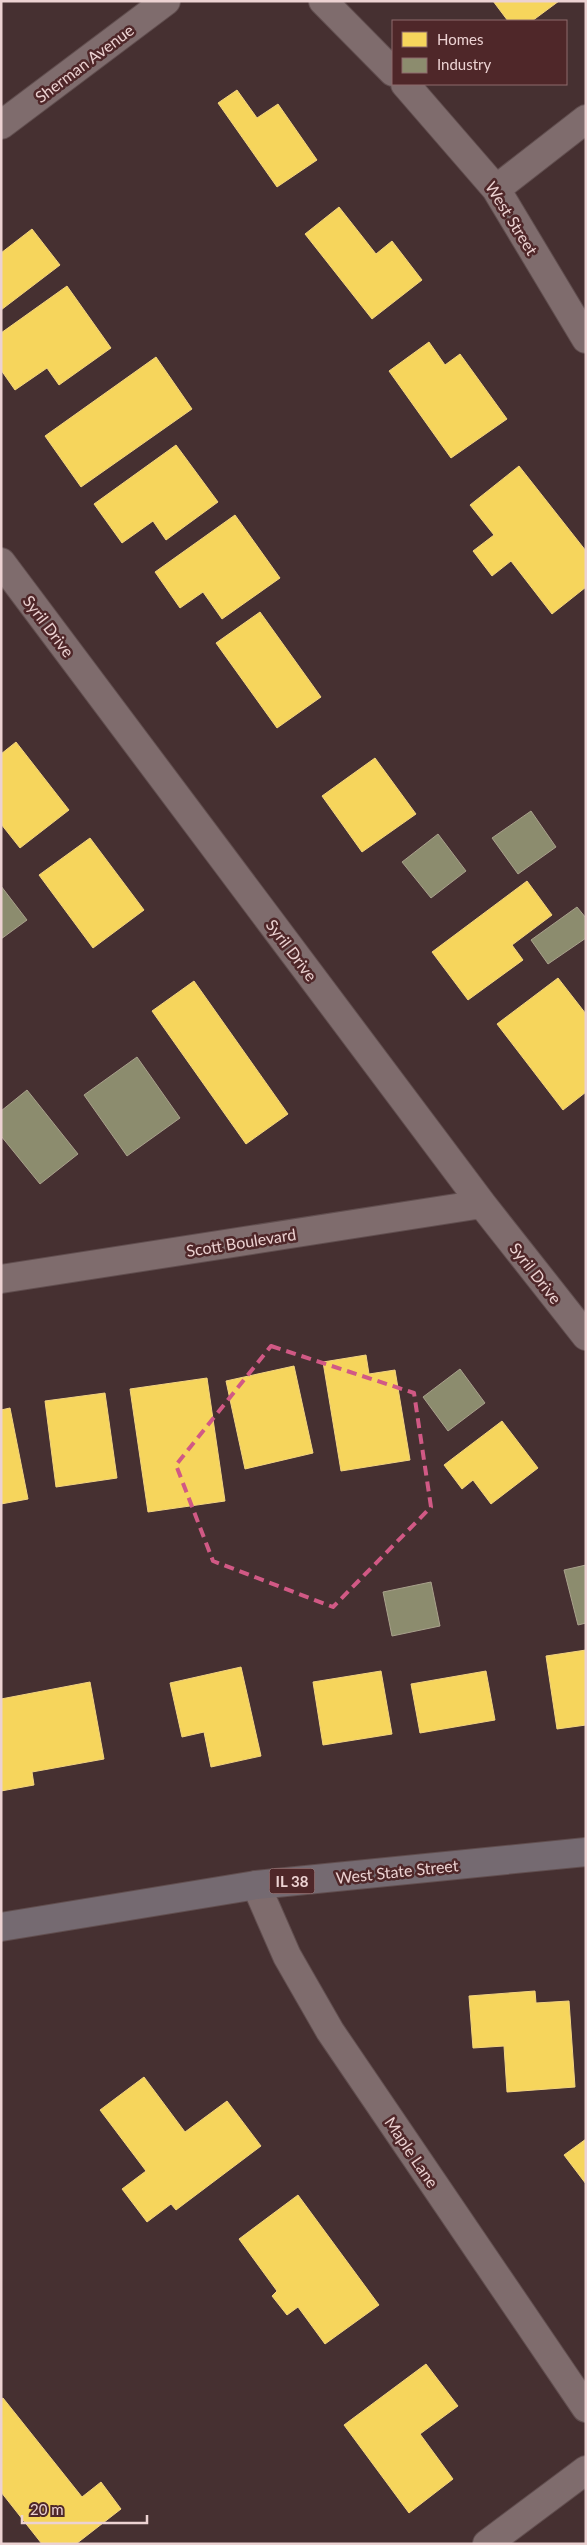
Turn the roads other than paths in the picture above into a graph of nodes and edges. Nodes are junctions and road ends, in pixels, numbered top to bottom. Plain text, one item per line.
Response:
1 (166, 1) edge
2 (323, 1) edge
3 (392, 71) edge
4 (406, 85) edge
5 (586, 119) edge
6 (1, 125) edge
7 (496, 189) junction
8 (586, 339) edge
9 (1, 562) edge
10 (482, 1204) junction
11 (1, 1279) edge
12 (586, 1336) edge
13 (586, 1852) edge
14 (256, 1885) junction
15 (1, 1927) edge
16 (586, 2408) edge
17 (586, 2470) edge
18 (488, 2544) edge

1 - 6 street, Sherman Avenue
2 - 3 street
4 - 7 street, West Street
5 - 7 street
7 - 8 street, West Street
9 - 10 street, Syril Drive
10 - 11 street, Scott Boulevard
10 - 12 street, Syril Drive
13 - 14 main road, West State Street / IL 38
14 - 15 main road, West State Street / IL 38
14 - 16 street, Maple Lane
17 - 18 street

